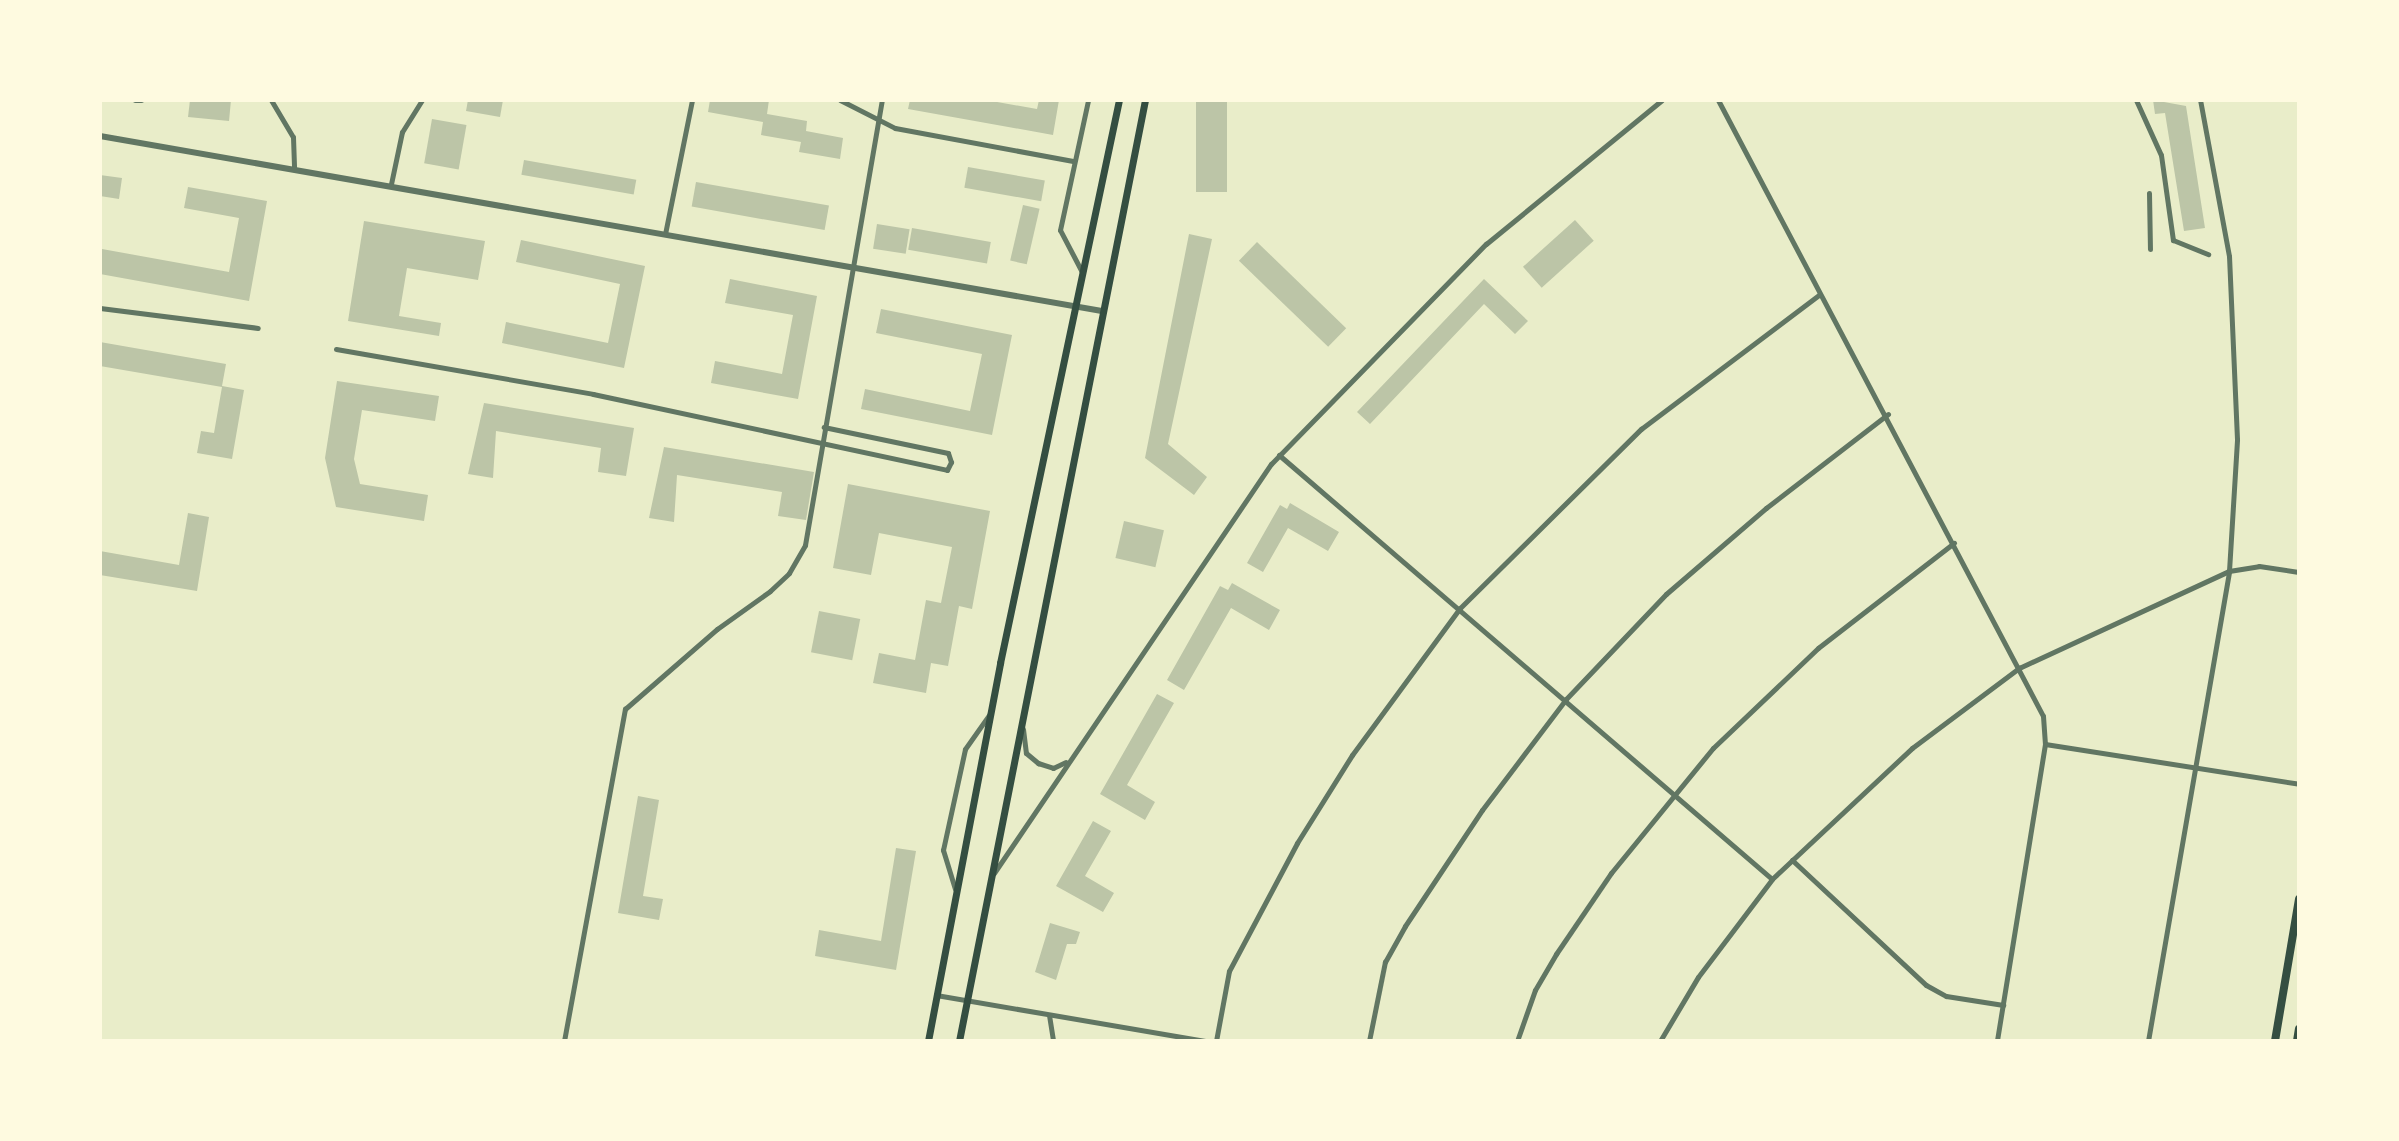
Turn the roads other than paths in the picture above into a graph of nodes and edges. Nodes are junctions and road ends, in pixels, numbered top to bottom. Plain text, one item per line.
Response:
1 (271, 100) edge
2 (422, 100) edge
3 (692, 100) edge
4 (840, 100) edge
5 (882, 100) edge
6 (1088, 100) edge
7 (1119, 100) edge
8 (1145, 100) edge
9 (1662, 100) edge
10 (1718, 100) edge
11 (2136, 100) edge
12 (2200, 100) edge
13 (879, 119) junction
14 (100, 136) edge
15 (1073, 161) junction
16 (294, 167) junction
17 (391, 184) junction
18 (2149, 193) dead end
19 (665, 234) junction
20 (2150, 249) dead end
21 (2208, 254) dead end
22 (853, 267) junction
23 (1082, 272) junction
24 (1819, 295) junction
25 (1075, 306) junction
26 (100, 308) edge
27 (1102, 311) junction
28 (258, 328) dead end
29 (336, 349) dead end
30 (1888, 414) junction
31 (824, 427) junction
32 (823, 442) junction
33 (1279, 455) junction
34 (1954, 543) junction
35 (2229, 571) junction
36 (2297, 573) edge
37 (1460, 608) junction
38 (2019, 668) junction
39 (1566, 699) junction
40 (1021, 711) junction
41 (990, 714) junction
42 (2045, 744) junction
43 (1067, 762) junction
44 (2198, 771) junction
45 (2299, 784) edge
46 (1672, 795) junction
47 (1792, 860) junction
48 (1772, 879) junction
49 (988, 880) junction
50 (955, 891) junction
51 (2299, 899) edge
52 (936, 995) junction
53 (965, 1001) junction
54 (2003, 1005) junction
55 (1049, 1015) junction
56 (2299, 1029) edge
57 (564, 1041) edge
58 (928, 1041) edge
59 (959, 1041) edge
60 (1053, 1041) edge
61 (1205, 1041) edge
62 (1216, 1041) edge
63 (1369, 1041) edge
64 (1517, 1041) edge
65 (1660, 1041) edge
66 (1997, 1041) edge
67 (2148, 1041) edge
68 (2275, 1041) edge
69 (2297, 1041) edge

1 - 16 street
2 - 17 street
3 - 19 street
4 - 13 street
5 - 13 street
6 - 15 street
7 - 23 main road
8 - 27 main road
9 - 33 street
10 - 24 street
11 - 21 street
12 - 35 street
13 - 15 street
13 - 22 street
14 - 16 street
15 - 23 street
16 - 17 street
17 - 19 street
18 - 20 street
19 - 22 street
22 - 25 street
22 - 31 street
23 - 25 main road
24 - 30 street
24 - 37 street
25 - 27 street
25 - 41 main road
26 - 28 street
27 - 40 main road
29 - 32 street
30 - 34 street
30 - 39 street
31 - 32 street
31 - 32 street
32 - 57 street
33 - 37 street
33 - 43 street
34 - 38 street
34 - 46 street
35 - 36 street
35 - 38 street
35 - 44 street
37 - 39 street
37 - 62 street
38 - 42 street
38 - 47 street
39 - 46 street
39 - 63 street
40 - 43 street
40 - 49 main road
41 - 50 main road
41 - 50 street
42 - 44 street
42 - 54 street
43 - 49 street
44 - 45 street
44 - 67 street
46 - 48 street
46 - 64 street
47 - 48 street
47 - 54 street
48 - 65 street
49 - 53 main road
50 - 52 main road
51 - 68 main road
52 - 53 street
52 - 58 main road
53 - 55 street
53 - 59 main road
54 - 66 street
55 - 60 street
55 - 61 street
56 - 69 main road

